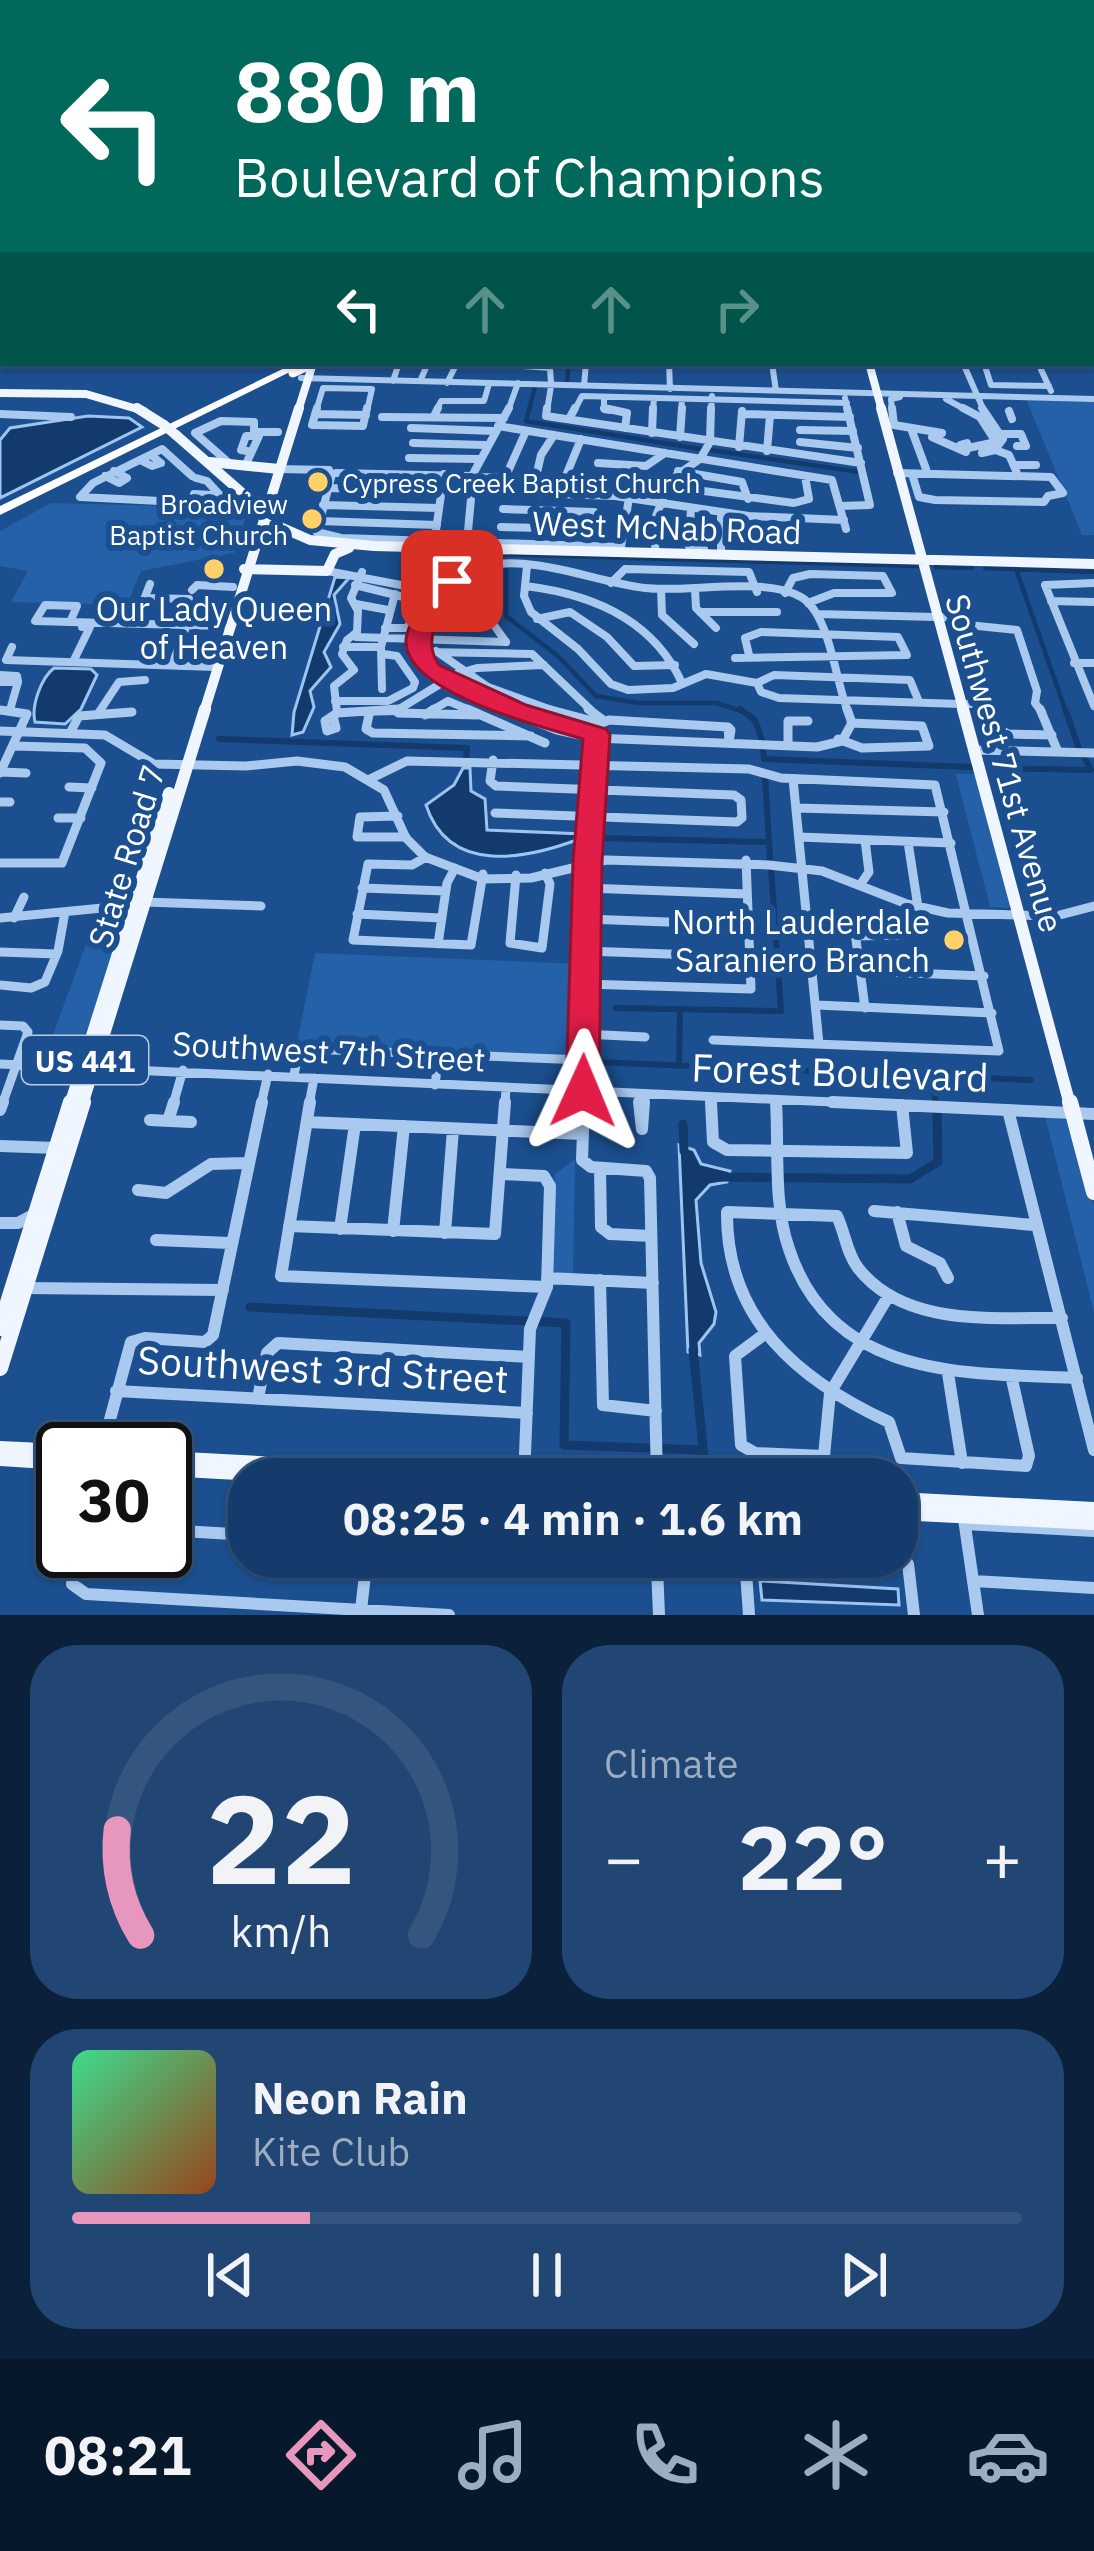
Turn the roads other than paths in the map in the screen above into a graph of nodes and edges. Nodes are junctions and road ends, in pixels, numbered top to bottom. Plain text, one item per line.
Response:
1 (398, 366) edge
2 (427, 366) edge
3 (455, 366) edge
4 (515, 366) edge
5 (586, 366) edge
6 (669, 366) edge
7 (772, 366) edge
8 (872, 366) edge
9 (965, 366) edge
10 (985, 366) edge
11 (1040, 366) edge
12 (304, 370) edge
13 (393, 380) junction
14 (421, 380) junction
15 (465, 380) junction
16 (447, 381) junction
17 (372, 383) junction
18 (551, 383) junction
19 (352, 384) junction
20 (518, 384) junction
21 (489, 385) junction
22 (584, 385) junction
23 (429, 386) dead end
24 (1049, 386) junction
25 (670, 387) junction
26 (776, 390) junction
27 (711, 392) junction
28 (879, 393) junction
29 (1, 395) edge
30 (604, 397) junction
31 (1054, 397) junction
32 (654, 398) junction
33 (845, 398) junction
34 (1094, 398) edge
35 (682, 399) junction
36 (740, 400) junction
37 (979, 400) junction
38 (299, 406) junction
39 (316, 410) junction
40 (971, 412) junction
41 (0, 414) edge
42 (742, 414) junction
43 (435, 415) junction
44 (770, 415) junction
45 (366, 416) junction
46 (798, 416) junction
47 (71, 417) dead end
48 (382, 417) dead end
49 (850, 417) junction
50 (569, 419) junction
51 (412, 423) junction
52 (499, 425) junction
53 (625, 428) junction
54 (800, 430) junction
55 (526, 431) junction
56 (853, 431) junction
57 (888, 431) junction
58 (256, 433) junction
59 (285, 433) junction
60 (652, 433) junction
61 (913, 434) junction
62 (999, 434) junction
63 (554, 435) junction
64 (935, 435) junction
65 (174, 436) junction
66 (680, 437) junction
67 (581, 440) junction
68 (710, 442) junction
69 (800, 442) junction
70 (608, 444) junction
71 (485, 445) junction
72 (739, 446) junction
73 (1017, 446) dead end
74 (858, 448) junction
75 (968, 448) dead end
76 (991, 448) junction
77 (767, 451) junction
78 (957, 451) junction
79 (665, 453) junction
80 (1032, 455) dead end
81 (796, 456) junction
82 (410, 458) dead end
83 (203, 459) junction
84 (478, 459) junction
85 (700, 459) junction
86 (598, 463) junction
87 (861, 464) junction
88 (247, 467) junction
89 (926, 469) dead end
90 (963, 469) dead end
91 (210, 471) junction
92 (677, 471) junction
93 (774, 471) junction
94 (273, 472) junction
95 (332, 472) junction
96 (904, 474) junction
97 (444, 475) junction
98 (475, 476) junction
99 (506, 476) junction
100 (805, 476) junction
101 (192, 477) junction
102 (536, 477) junction
103 (565, 478) junction
104 (579, 478) junction
105 (595, 479) junction
106 (234, 486) junction
107 (668, 486) junction
108 (328, 488) junction
109 (442, 491) junction
110 (473, 491) junction
111 (212, 495) dead end
112 (497, 495) junction
113 (578, 495) junction
114 (598, 496) junction
115 (192, 498) junction
116 (629, 498) junction
117 (748, 499) junction
118 (779, 500) junction
119 (250, 502) junction
120 (660, 502) junction
121 (794, 503) junction
122 (229, 505) junction
123 (323, 505) junction
124 (841, 506) junction
125 (439, 508) junction
126 (691, 508) junction
127 (503, 509) junction
128 (594, 512) junction
129 (721, 513) junction
130 (0, 514) edge
131 (796, 518) junction
132 (269, 520) junction
133 (319, 521) junction
134 (254, 523) junction
135 (436, 525) junction
136 (501, 526) junction
137 (592, 529) junction
138 (313, 536) junction
139 (257, 539) junction
140 (434, 541) junction
141 (467, 542) junction
142 (499, 543) junction
143 (374, 546) junction
144 (591, 546) junction
145 (721, 550) junction
146 (656, 552) junction
147 (822, 552) dead end
148 (924, 559) junction
149 (455, 561) dead end
150 (1094, 561) edge
151 (243, 567) junction
152 (326, 567) junction
153 (527, 567) junction
154 (359, 577) junction
155 (451, 581) junction
156 (612, 581) junction
157 (1094, 583) edge
158 (525, 586) junction
159 (233, 587) junction
160 (661, 590) junction
161 (695, 591) junction
162 (757, 591) junction
163 (441, 592) junction
164 (785, 592) junction
165 (395, 594) junction
166 (146, 595) dead end
167 (461, 596) junction
168 (480, 600) junction
169 (1051, 601) junction
170 (809, 602) junction
171 (1094, 602) edge
172 (356, 604) junction
173 (388, 610) junction
174 (777, 611) dead end
175 (700, 612) junction
176 (819, 614) junction
177 (662, 615) junction
178 (939, 617) junction
179 (537, 619) junction
180 (70, 622) junction
181 (46, 626) dead end
182 (221, 626) junction
183 (637, 626) junction
184 (968, 626) junction
185 (716, 628) dead end
186 (185, 630) dead end
187 (822, 634) junction
188 (356, 637) junction
189 (414, 639) junction
190 (383, 642) junction
191 (694, 644) dead end
192 (12, 647) dead end
193 (343, 647) junction
194 (749, 655) junction
195 (826, 655) junction
196 (734, 658) dead end
197 (73, 662) junction
198 (1074, 663) junction
199 (1094, 664) edge
200 (172, 665) junction
201 (544, 665) junction
202 (675, 665) junction
203 (213, 667) junction
204 (458, 673) junction
205 (352, 675) junction
206 (831, 677) junction
207 (0, 678) edge
208 (146, 680) dead end
209 (445, 683) junction
210 (682, 683) junction
211 (758, 683) junction
212 (1082, 685) junction
213 (1094, 685) edge
214 (382, 689) dead end
215 (841, 699) junction
216 (919, 702) junction
217 (494, 704) junction
218 (963, 704) junction
219 (991, 704) junction
220 (1094, 706) edge
221 (338, 708) junction
222 (5, 710) edge
223 (396, 711) junction
224 (132, 712) dead end
225 (99, 713) junction
226 (369, 715) junction
227 (425, 715) junction
228 (482, 715) junction
229 (808, 721) dead end
230 (602, 722) junction
231 (850, 723) junction
232 (0, 730) edge
233 (22, 731) junction
234 (70, 733) junction
235 (1052, 735) junction
236 (476, 736) junction
237 (531, 736) junction
238 (594, 736) junction
239 (729, 740) junction
240 (840, 740) junction
241 (544, 743) dead end
242 (788, 744) junction
243 (14, 746) junction
244 (71, 748) junction
245 (976, 750) junction
246 (1058, 752) junction
247 (1094, 753) edge
248 (66, 760) dead end
249 (493, 760) junction
250 (182, 762) junction
251 (592, 764) junction
252 (0, 773) edge
253 (26, 773) dead end
254 (373, 777) junction
255 (793, 779) junction
256 (69, 787) dead end
257 (92, 788) junction
258 (591, 790) junction
259 (796, 808) junction
260 (944, 812) junction
261 (495, 813) dead end
262 (400, 816) junction
263 (590, 817) junction
264 (58, 818) dead end
265 (80, 818) junction
266 (157, 829) junction
267 (409, 837) junction
268 (799, 837) junction
269 (865, 840) junction
270 (908, 842) junction
271 (951, 843) junction
272 (161, 846) junction
273 (23, 848) dead end
274 (428, 855) junction
275 (588, 860) junction
276 (746, 862) junction
277 (0, 863) edge
278 (16, 863) junction
279 (802, 865) junction
280 (454, 869) junction
281 (545, 873) junction
282 (483, 876) junction
283 (516, 878) junction
284 (861, 884) junction
285 (362, 888) junction
286 (586, 888) junction
287 (445, 891) junction
288 (747, 894) junction
289 (24, 898) dead end
290 (141, 904) junction
291 (919, 904) junction
292 (1094, 904) edge
293 (261, 906) dead end
294 (65, 912) junction
295 (968, 912) junction
296 (357, 914) junction
297 (1023, 914) junction
298 (853, 917) dead end
299 (0, 918) edge
300 (441, 918) junction
301 (14, 919) junction
302 (586, 919) junction
303 (749, 926) junction
304 (903, 935) dead end
305 (855, 936) junction
306 (438, 944) junction
307 (585, 951) junction
308 (0, 952) edge
309 (56, 954) junction
310 (751, 957) junction
311 (860, 970) junction
312 (984, 976) junction
313 (584, 984) junction
314 (0, 986) edge
315 (817, 1005) junction
316 (865, 1008) junction
317 (992, 1013) junction
318 (0, 1025) edge
319 (584, 1034) junction
320 (645, 1037) dead end
321 (713, 1040) dead end
322 (819, 1044) junction
323 (439, 1054) junction
324 (584, 1060) junction
325 (0, 1064) edge
326 (16, 1065) junction
327 (88, 1066) junction
328 (183, 1070) junction
329 (268, 1074) junction
330 (294, 1075) junction
331 (314, 1078) junction
332 (436, 1085) junction
333 (506, 1088) junction
334 (583, 1091) junction
335 (711, 1097) junction
336 (776, 1100) junction
337 (902, 1105) junction
338 (1, 1106) edge
339 (1008, 1110) junction
340 (1082, 1113) edge
341 (150, 1120) dead end
342 (169, 1121) junction
343 (191, 1122) dead end
344 (307, 1122) junction
345 (355, 1124) junction
346 (404, 1126) junction
347 (453, 1129) junction
348 (503, 1130) junction
349 (582, 1134) junction
350 (0, 1146) edge
351 (780, 1149) junction
352 (60, 1156) junction
353 (1094, 1160) edge
354 (246, 1163) junction
355 (600, 1168) junction
356 (502, 1174) junction
357 (139, 1190) dead end
358 (1094, 1192) edge
359 (37, 1211) junction
360 (874, 1211) dead end
361 (783, 1212) junction
362 (897, 1212) junction
363 (1034, 1225) junction
364 (0, 1226) edge
365 (289, 1226) junction
366 (340, 1229) junction
367 (393, 1232) junction
368 (445, 1233) junction
369 (30, 1234) junction
370 (651, 1237) junction
371 (156, 1240) dead end
372 (230, 1243) junction
373 (947, 1278) dead end
374 (600, 1280) junction
375 (547, 1283) junction
376 (653, 1283) junction
377 (12, 1289) edge
378 (223, 1290) junction
379 (888, 1297) junction
380 (1063, 1318) junction
381 (0, 1328) edge
382 (766, 1333) junction
383 (861, 1344) junction
384 (529, 1357) junction
385 (0, 1368) edge
386 (948, 1373) junction
387 (1011, 1375) junction
388 (1077, 1378) junction
389 (116, 1391) junction
390 (830, 1393) junction
391 (258, 1398) junction
392 (656, 1412) junction
393 (526, 1413) junction
394 (109, 1422) edge
395 (0, 1449) edge
396 (1094, 1450) edge
397 (36, 1451) edge
398 (0, 1458) edge
399 (525, 1458) edge
400 (657, 1458) edge
401 (36, 1460) edge
402 (192, 1462) edge
403 (962, 1463) junction
404 (228, 1467) edge
405 (192, 1468) edge
406 (228, 1468) edge
407 (918, 1504) edge
408 (1094, 1510) edge
409 (918, 1513) edge
410 (963, 1514) junction
411 (1094, 1527) edge
412 (192, 1532) edge
413 (228, 1534) edge
414 (72, 1578) edge
415 (365, 1578) edge
416 (660, 1578) edge
417 (746, 1578) edge
418 (910, 1578) edge
419 (973, 1581) junction
420 (1094, 1588) edge
421 (362, 1610) junction
422 (449, 1615) edge
423 (659, 1615) edge
424 (749, 1615) edge
425 (914, 1615) edge
426 (978, 1615) edge

1 - 13 street
2 - 14 street
3 - 16 street
4 - 18 street
5 - 22 street
6 - 25 street
7 - 26 street
8 - 28 main road
9 - 37 street
10 - 24 street
11 - 24 street
12 - 17 street
12 - 19 street
12 - 38 main road, State Road 7 / US 441
12 - 59 main road, State Road 7 / US 441
12 - 130 highway
13 - 14 street
13 - 16 street
13 - 17 street
14 - 16 street
15 - 16 street
15 - 18 street
15 - 20 street
16 - 21 street
17 - 19 street
17 - 45 street
18 - 20 street
18 - 22 street
18 - 50 street
19 - 39 street
20 - 21 street
20 - 52 street
21 - 23 street
21 - 43 street
22 - 25 street
24 - 31 street
25 - 27 street
26 - 27 street
26 - 28 street
26 - 33 street
27 - 35 street
27 - 36 street
27 - 68 street
28 - 33 street
28 - 37 street
28 - 57 main road
29 - 65 main road, bridge
30 - 32 street
30 - 50 street
30 - 53 street
31 - 34 street
31 - 37 street
32 - 35 street
32 - 60 street
33 - 36 street
33 - 49 street
35 - 66 street
36 - 42 street
37 - 40 street
37 - 62 street
38 - 39 street
38 - 59 main road, State Road 7 / US 441
39 - 45 street
39 - 45 street
40 - 64 street
40 - 76 street
41 - 47 street
42 - 44 street
42 - 72 street
43 - 51 street
43 - 52 street
44 - 46 street
44 - 77 street
46 - 49 street
46 - 54 street
48 - 51 street
49 - 56 street
50 - 53 street
51 - 52 street
51 - 71 street
52 - 55 street
52 - 71 street
53 - 60 street
54 - 56 street
54 - 69 street
55 - 63 street
55 - 99 street
56 - 74 street
57 - 61 street
57 - 96 main road
58 - 59 street
58 - 88 street
58 - 88 street
58 - 88 street
59 - 94 main road, State Road 7 / US 441
60 - 66 street
61 - 64 street
61 - 89 street
62 - 73 street
62 - 76 street
63 - 67 street
63 - 102 street
64 - 78 street
65 - 83 main road, West McNab Road
65 - 91 main road, West McNab Road
66 - 68 street
67 - 70 street
67 - 103 street
68 - 72 street
68 - 85 street
69 - 74 street
69 - 81 street
70 - 79 street
70 - 86 street
71 - 84 street
72 - 77 street
74 - 87 street
75 - 76 street
76 - 78 street
76 - 80 street
77 - 81 street
78 - 90 street
79 - 85 street
79 - 86 street
81 - 87 street
82 - 84 street
83 - 94 main road
83 - 106 main road, West McNab Road
84 - 98 street
85 - 92 street
85 - 93 street
86 - 105 street
87 - 124 street
88 - 94 main road
88 - 106 main road
91 - 101 street
91 - 119 main road, West McNab Road
92 - 107 street
92 - 117 street
93 - 100 street
93 - 118 street
94 - 95 street
94 - 119 main road, State Road 7 / US 441
94 - 139 main road, State Road 7 / US 441
95 - 97 street
95 - 108 street
96 - 96 street
96 - 148 main road
97 - 98 street
97 - 109 street
98 - 99 street
98 - 110 street
99 - 102 street
100 - 121 street
100 - 124 street
101 - 115 street
101 - 115 street
101 - 122 street
102 - 103 street
103 - 104 street
104 - 105 street
104 - 113 street
105 - 107 street
106 - 119 main road, West McNab Road
107 - 117 street
107 - 120 street
108 - 109 street
108 - 123 street
109 - 125 street
110 - 112 street
110 - 141 street
111 - 115 street
112 - 113 street
112 - 127 street
113 - 114 street
114 - 116 street
114 - 128 street
115 - 122 street
116 - 120 street
116 - 144 street
117 - 118 street
118 - 121 street
119 - 122 street
119 - 132 main road, West McNab Road, bridge
119 - 134 main road, State Road 7 / US 441
120 - 126 street
120 - 146 street
121 - 131 street
123 - 125 street
123 - 133 street
124 - 131 street
125 - 135 street
126 - 129 street
126 - 145 street
127 - 128 street
127 - 136 street
128 - 137 street
129 - 131 street
129 - 145 street
132 - 138 main road, West McNab Road
132 - 146 main road, West McNab Road
133 - 135 street
133 - 138 street
134 - 139 main road
134 - 151 main road, State Road 7 / US 441
135 - 140 street
136 - 137 street
136 - 142 street
137 - 144 street
138 - 140 street
138 - 143 main road, West McNab Road
138 - 152 main road
139 - 151 main road, State Road 7 / US 441
140 - 141 street
141 - 142 street
142 - 144 street
143 - 146 main road, West McNab Road
143 - 152 main road
145 - 147 street
146 - 148 main road, West McNab Road
148 - 150 main road, West McNab Road
148 - 178 main road, Southwest 71st Avenue
148 - 178 main road, Southwest 71st Avenue
149 - 155 street
151 - 152 main road
151 - 152 main road
151 - 159 main road, State Road 7 / US 441
151 - 203 main road, State Road 7 / US 441
152 - 154 street
153 - 155 street
153 - 156 street
153 - 158 street
154 - 163 street
154 - 165 street
154 - 172 street
155 - 163 street
156 - 160 street
156 - 162 street
157 - 169 street
158 - 179 street
158 - 183 street
159 - 166 street
159 - 182 main road, State Road 7 / US 441
160 - 161 street
160 - 177 street
161 - 162 street
161 - 175 street
162 - 164 street
163 - 167 street
163 - 189 street
164 - 170 street
164 - 170 street
165 - 173 street
165 - 190 street
167 - 168 street
167 - 168 street
168 - 189 street
169 - 171 street
169 - 198 street
170 - 176 street
172 - 173 street
172 - 188 street
173 - 190 street
174 - 175 street
175 - 185 street
176 - 178 street
176 - 187 street
177 - 183 street
177 - 191 street
178 - 184 street
178 - 218 main road, Southwest 71st Avenue
178 - 218 main road, Southwest 71st Avenue
179 - 202 street
179 - 210 street
180 - 180 street
180 - 182 street
181 - 197 street
182 - 203 main road, State Road 7 / US 441
183 - 202 street
184 - 219 street
184 - 235 street
186 - 200 street
187 - 194 street
187 - 195 street
187 - 195 street
188 - 190 street
188 - 193 street
189 - 190 street
189 - 209 street
190 - 193 street
190 - 214 street
190 - 221 street
192 - 197 street
193 - 205 street
194 - 195 street
194 - 196 street
195 - 206 street
197 - 200 street
198 - 199 street
198 - 212 street
200 - 203 street
201 - 204 street
201 - 204 street
201 - 230 street
202 - 210 street
203 - 250 main road, State Road 7 / US 441
204 - 209 street
204 - 230 street
205 - 221 street
205 - 221 street
206 - 211 street
206 - 215 street
206 - 216 street
207 - 222 street
208 - 225 street
209 - 217 street
209 - 223 street
210 - 211 street
211 - 215 street
212 - 213 street
212 - 220 street
215 - 216 street
215 - 231 street
216 - 218 street
217 - 228 street
217 - 238 street
218 - 219 street
218 - 245 main road, Southwest 71st Avenue
219 - 235 street
221 - 226 street
222 - 233 street
223 - 226 street
223 - 227 street
224 - 225 street
225 - 234 street
226 - 236 street
227 - 228 street
227 - 228 street
228 - 236 street
228 - 237 street
229 - 242 street
230 - 238 street
230 - 239 street
231 - 240 street
231 - 240 street
232 - 233 street
233 - 234 street
233 - 243 street
234 - 250 street
235 - 246 street
236 - 237 street
237 - 241 street
238 - 239 street
238 - 251 street
239 - 242 street
240 - 242 street
243 - 244 street
243 - 252 street
244 - 248 street
244 - 257 street
245 - 246 street
245 - 297 main road, Southwest 71st Avenue
246 - 247 street
249 - 251 street
249 - 254 street
249 - 258 street
250 - 254 street
250 - 266 main road, State Road 7 / US 441
250 - 272 main road, State Road 7 / US 441
251 - 255 street
251 - 258 street
252 - 253 street
254 - 262 street
255 - 259 street
255 - 260 street
256 - 257 street
257 - 265 street
258 - 263 street
258 - 263 street
259 - 260 street
259 - 268 street
260 - 271 street
261 - 263 street
262 - 267 street
262 - 267 street
263 - 275 street
264 - 265 street
265 - 278 street
266 - 272 main road
266 - 290 main road, State Road 7 / US 441
267 - 274 street
268 - 269 street
268 - 279 street
269 - 270 street
269 - 284 street
270 - 271 street
270 - 291 street
271 - 295 street
272 - 290 main road, State Road 7 / US 441
273 - 278 street
274 - 280 street
274 - 285 street
275 - 276 street
275 - 281 street
275 - 286 street
276 - 279 street
276 - 288 street
277 - 278 street
279 - 284 street
279 - 315 street
280 - 282 street
280 - 287 street
281 - 283 street
281 - 283 street
282 - 283 street
282 - 306 street
284 - 291 street
285 - 287 street
285 - 296 street
286 - 288 street
286 - 302 street
287 - 300 street
288 - 303 street
289 - 301 street
290 - 293 street
290 - 294 street
290 - 327 main road, State Road 7 / US 441
291 - 295 street
292 - 297 street
294 - 301 street
294 - 309 street
295 - 297 street
295 - 312 street
296 - 300 street
296 - 306 street
297 - 340 main road, Southwest 71st Avenue
298 - 305 street
299 - 301 street
300 - 306 street
302 - 303 street
302 - 307 street
303 - 310 street
304 - 305 street
305 - 311 street
307 - 310 street
307 - 313 street
308 - 309 street
309 - 314 street
310 - 313 street
311 - 312 street
311 - 316 street
312 - 317 street
313 - 319 street
315 - 316 street
315 - 322 street
316 - 317 street
317 - 322 street
318 - 326 street
319 - 320 street
319 - 324 street
321 - 322 street
323 - 324 street
323 - 330 street
323 - 332 street
324 - 334 street
325 - 326 street, Southwest 7th Street
326 - 327 street, Southwest 7th Street
326 - 338 street
327 - 328 street, Southwest 7th Street
327 - 352 main road, State Road 7 / US 441
328 - 329 street, Southwest 7th Street
328 - 342 street
329 - 330 street, Southwest 7th Street
329 - 354 street
330 - 331 street, Southwest 7th Street
331 - 332 street, Southwest 7th Street
331 - 344 street
332 - 333 street, Southwest 7th Street
333 - 334 street, Southwest 7th Street
333 - 348 street
334 - 335 street, Forest Boulevard
334 - 349 street
335 - 336 street, Forest Boulevard
335 - 351 street
336 - 337 street, Forest Boulevard
336 - 351 street
337 - 339 street, Forest Boulevard
337 - 351 street
339 - 340 street, Forest Boulevard
339 - 363 street
340 - 353 main road, Southwest 71st Avenue
340 - 358 main road, Southwest 71st Avenue
341 - 342 street
342 - 343 street
344 - 345 street
344 - 365 street
345 - 346 street
345 - 366 street
346 - 347 street
346 - 367 street
347 - 348 street
347 - 368 street
348 - 349 street
348 - 356 street
349 - 355 street
350 - 352 street
351 - 361 street
352 - 359 main road, State Road 7 / US 441
352 - 377 main road, State Road 7 / US 441
354 - 357 street
354 - 372 street
355 - 370 street
355 - 370 street
356 - 368 street
356 - 375 street
359 - 364 street
359 - 369 main road, State Road 7 / US 441
360 - 362 street
361 - 379 street
361 - 382 street
361 - 383 street
362 - 363 street
362 - 373 street
363 - 380 street
364 - 369 street
365 - 366 street
365 - 375 street
366 - 367 street
367 - 368 street
369 - 377 main road, State Road 7 / US 441
370 - 376 street
371 - 372 street
372 - 378 street
374 - 375 street
374 - 376 street
374 - 392 street
375 - 384 street
376 - 392 street
377 - 378 street
377 - 381 main road, State Road 7 / US 441
377 - 385 main road, State Road 7 / US 441
378 - 389 street
379 - 380 street
379 - 383 street
380 - 388 street
382 - 390 street
382 - 390 street
383 - 386 street
383 - 390 street
384 - 391 street
384 - 393 street
386 - 387 street
386 - 403 street
387 - 388 street
387 - 403 street
388 - 396 street
389 - 391 street, Southwest 3rd Street
389 - 394 street
390 - 403 street
391 - 393 street, Southwest 3rd Street
392 - 400 street
393 - 399 street
395 - 397 main road
398 - 401 main road
402 - 404 main road
405 - 406 main road
407 - 410 main road
408 - 410 main road
409 - 410 main road
410 - 411 main road
410 - 419 street
412 - 413 street
414 - 421 street
415 - 421 street
416 - 423 street
417 - 424 street
418 - 425 street
419 - 420 street
419 - 426 street
421 - 422 street

